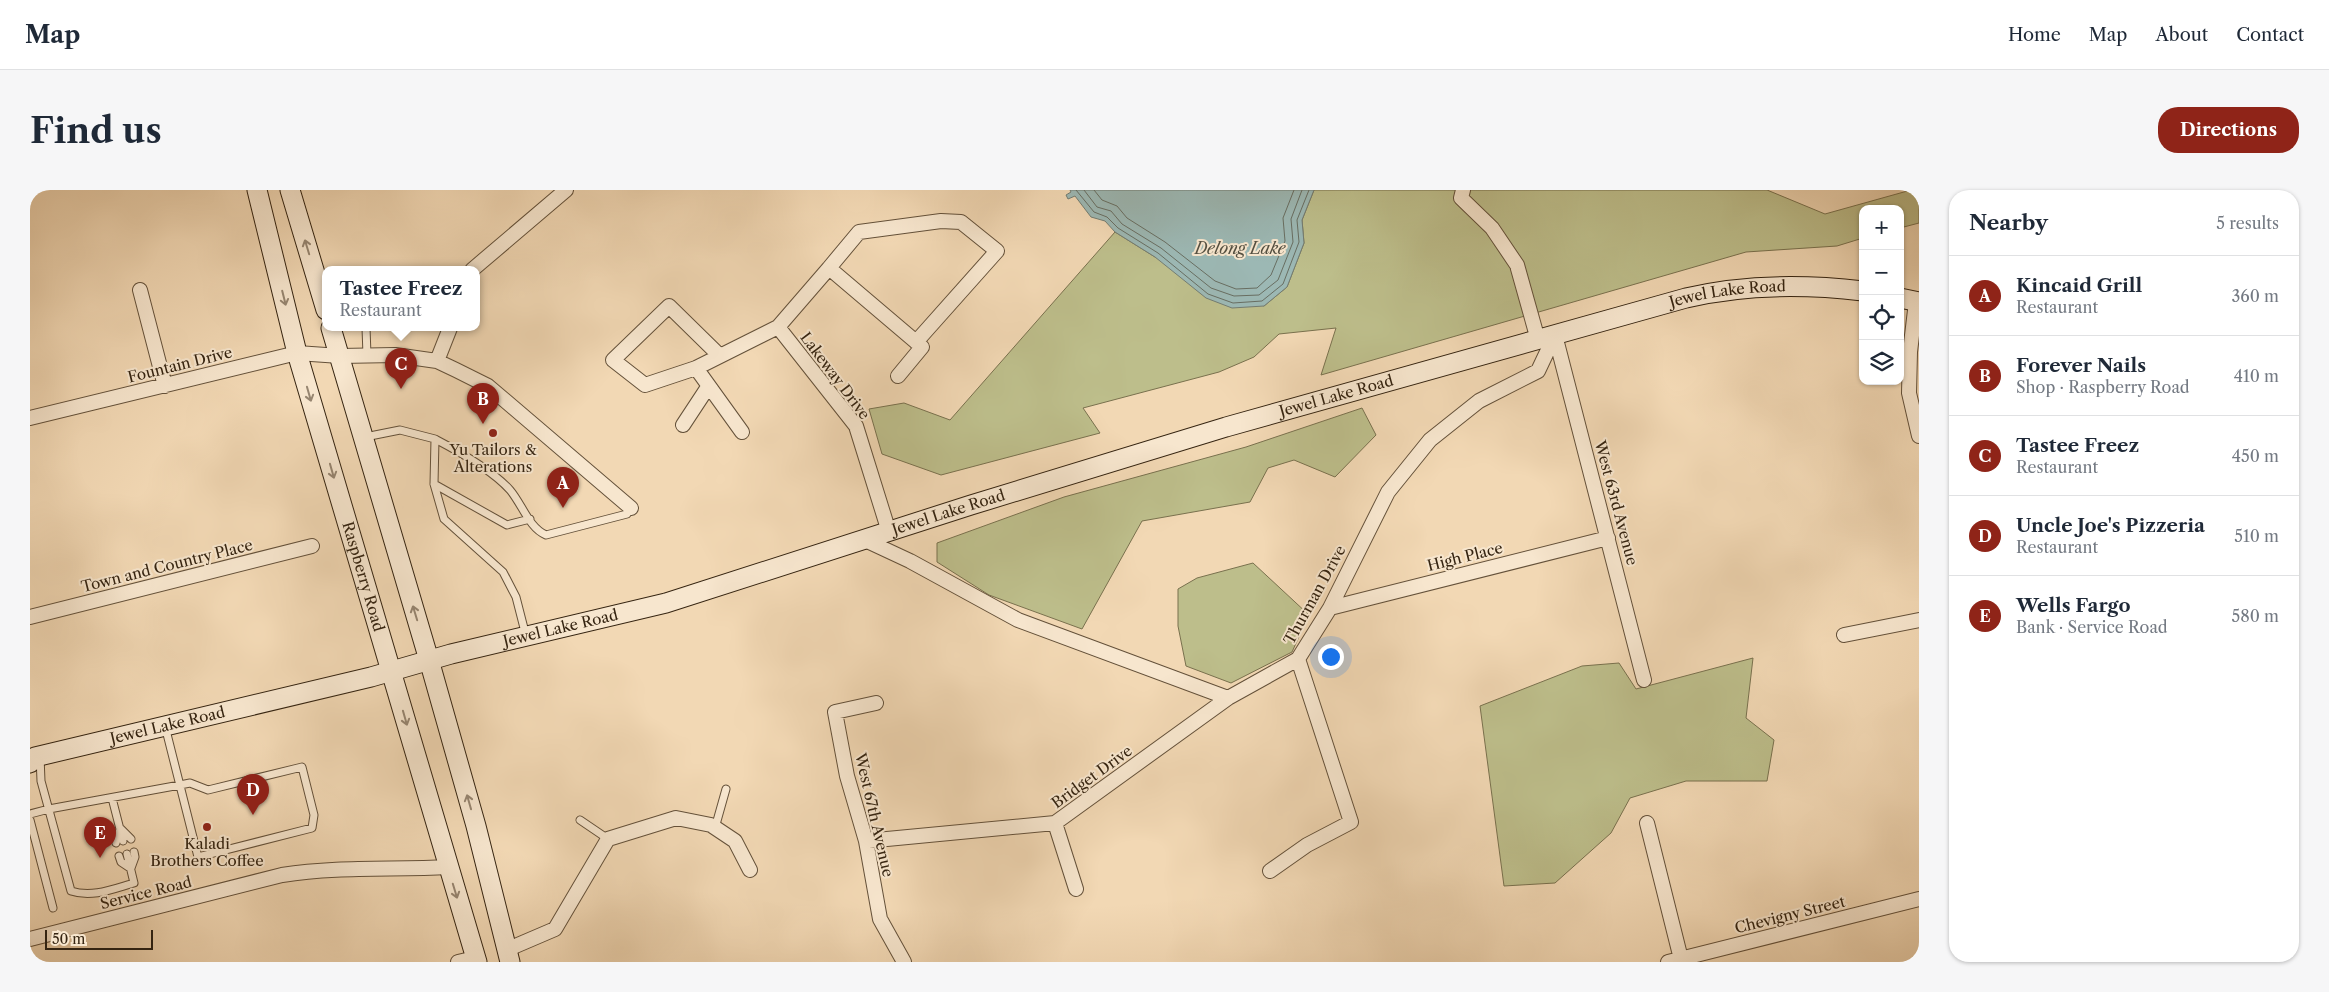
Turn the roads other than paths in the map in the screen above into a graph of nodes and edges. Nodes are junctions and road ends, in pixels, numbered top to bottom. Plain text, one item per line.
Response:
1 (257, 190) edge
2 (290, 190) edge
3 (566, 190) edge
4 (1463, 190) edge
5 (477, 266) edge
6 (829, 268) junction
7 (321, 279) edge
8 (140, 290) dead end
9 (1859, 291) edge
10 (1912, 301) edge
11 (778, 327) junction
12 (332, 331) edge
13 (366, 331) edge
14 (449, 331) edge
15 (1546, 338) junction
16 (916, 342) junction
17 (297, 353) junction
18 (719, 355) junction
19 (340, 356) junction
20 (367, 356) junction
21 (437, 361) junction
22 (696, 368) junction
23 (898, 376) dead end
24 (165, 386) junction
25 (708, 387) junction
26 (30, 418) edge
27 (683, 425) dead end
28 (742, 432) dead end
29 (1919, 436) edge
30 (364, 437) junction
31 (435, 439) junction
32 (434, 484) junction
33 (632, 508) joint
34 (530, 519) junction
35 (889, 532) junction
36 (1608, 538) junction
37 (865, 540) junction
38 (312, 546) dead end
39 (1330, 608) junction
40 (30, 617) edge
41 (1919, 620) edge
42 (1844, 635) dead end
43 (526, 636) junction
44 (1298, 659) junction
45 (429, 660) junction
46 (391, 671) junction
47 (1644, 680) dead end
48 (1228, 698) junction
49 (876, 703) dead end
50 (165, 725) junction
51 (34, 758) edge
52 (180, 786) junction
53 (726, 789) dead end
54 (112, 798) junction
55 (49, 809) junction
56 (30, 814) edge
57 (30, 820) edge
58 (580, 820) dead end
59 (1646, 823) dead end
60 (1055, 824) junction
61 (120, 828) junction
62 (715, 828) junction
63 (608, 839) junction
64 (866, 841) junction
65 (448, 867) junction
66 (130, 868) junction
67 (750, 870) dead end
68 (1270, 871) dead end
69 (1076, 889) dead end
70 (1919, 899) edge
71 (53, 908) dead end
72 (30, 939) edge
73 (508, 956) edge
74 (1675, 960) edge
75 (470, 961) edge
76 (904, 962) edge

1 -> 17 main road, Raspberry Road
7 -> 2 main road
3 - 5 street
4 - 15 street, West 63rd Avenue
6 - 11 street
6 - 16 street
6 - 16 street
8 - 24 street
9 - 15 main road, Jewel Lake Road
10 - 29 street
11 - 18 street
11 - 35 street, Lakeway Drive
12 - 19 main road
13 - 20 lane
14 - 21 street
15 - 35 main road, Jewel Lake Road
15 - 36 street, West 63rd Avenue
15 - 39 street, Thurman Drive
16 - 23 street
17 - 19 street, Fountain Drive
17 - 24 street, Fountain Drive
17 -> 46 main road, Raspberry Road
18 - 22 street
18 - 22 street
19 - 20 street
19 - 30 main road
20 - 21 street
21 - 33 street
22 - 25 street
24 - 26 street, Fountain Drive
25 - 27 street
25 - 28 street
30 - 31 lane
45 -> 30 main road
31 - 32 lane
31 - 34 lane
32 - 34 lane
32 - 43 lane
33 - 34 lane
35 - 37 main road, Jewel Lake Road
36 - 39 street, High Place
36 - 47 street, West 63rd Avenue
37 - 43 main road, Jewel Lake Road
37 - 48 street
38 - 40 street, Town and Country Place
39 - 44 street, Thurman Drive
41 - 42 street
43 - 45 main road, Jewel Lake Road
44 - 48 street, Thurman Drive
44 - 68 street
45 - 46 main road, Jewel Lake Road
73 -> 45 main road
46 - 50 main road, Jewel Lake Road
46 -> 65 main road, Raspberry Road
48 - 60 street, Bridget Drive
49 - 64 street, West 67th Avenue
50 - 51 main road, Jewel Lake Road
50 - 52 lane
51 - 55 lane
52 - 52 lane
52 - 54 lane
53 - 62 lane
54 - 55 lane
54 - 61 lane
55 - 56 lane
55 - 66 lane
57 - 71 lane
58 - 63 lane
59 - 74 street
60 - 64 street, Bridget Drive
60 - 69 street
61 - 61 lane
62 - 63 street
62 - 67 street
63 - 73 street
64 - 76 street, West 67th Avenue
65 - 72 street, Service Road
65 -> 75 main road, Raspberry Road
66 - 66 lane
70 - 74 street, Chevigny Street

